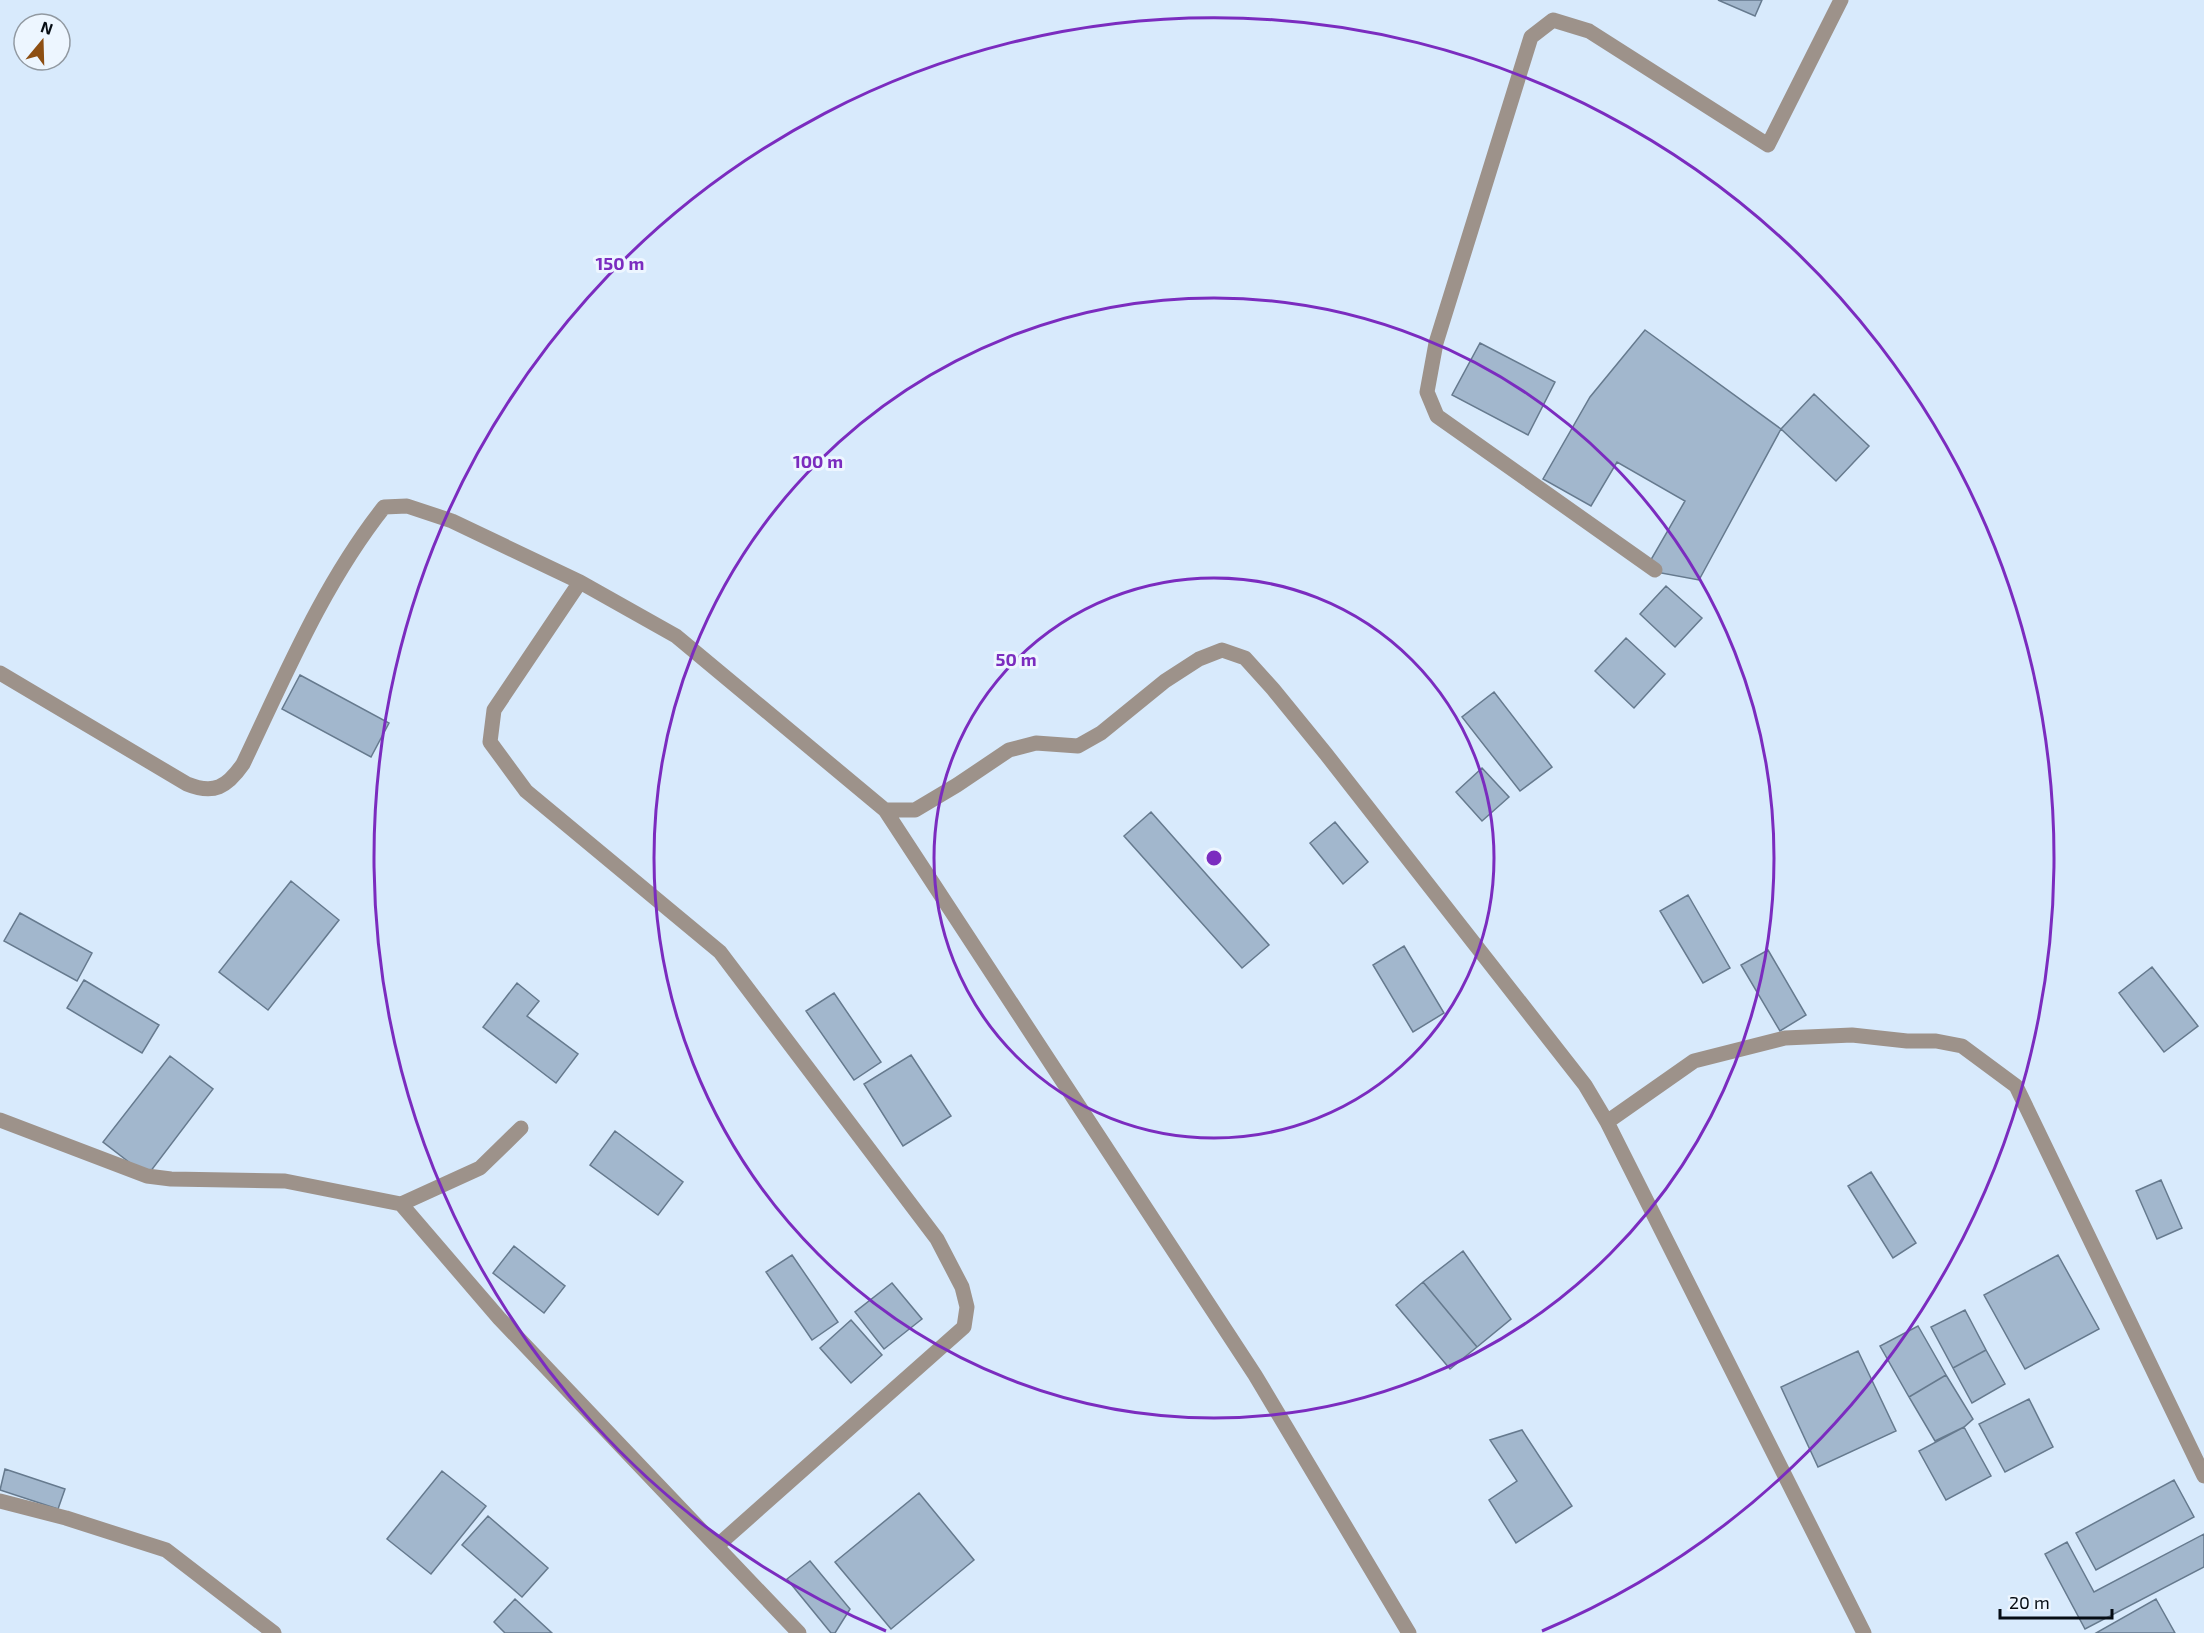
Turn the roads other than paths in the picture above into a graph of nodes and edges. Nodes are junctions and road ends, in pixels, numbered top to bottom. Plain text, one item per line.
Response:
1 (1841, 0) edge
2 (1655, 570) dead end
3 (580, 582) junction
4 (0, 673) edge
5 (885, 810) junction
6 (0, 1120) edge
7 (1607, 1122) junction
8 (521, 1128) dead end
9 (401, 1204) junction
10 (2204, 1476) edge
11 (0, 1501) edge
12 (717, 1546) junction
13 (274, 1633) edge
14 (799, 1633) edge
15 (1409, 1633) edge
16 (1864, 1633) edge

1 - 2 street
3 - 4 street
3 - 5 street
3 - 12 street
5 - 7 street
5 - 15 street
6 - 9 street
7 - 10 street
7 - 16 street
8 - 9 street
9 - 12 street
11 - 13 street
12 - 14 street

